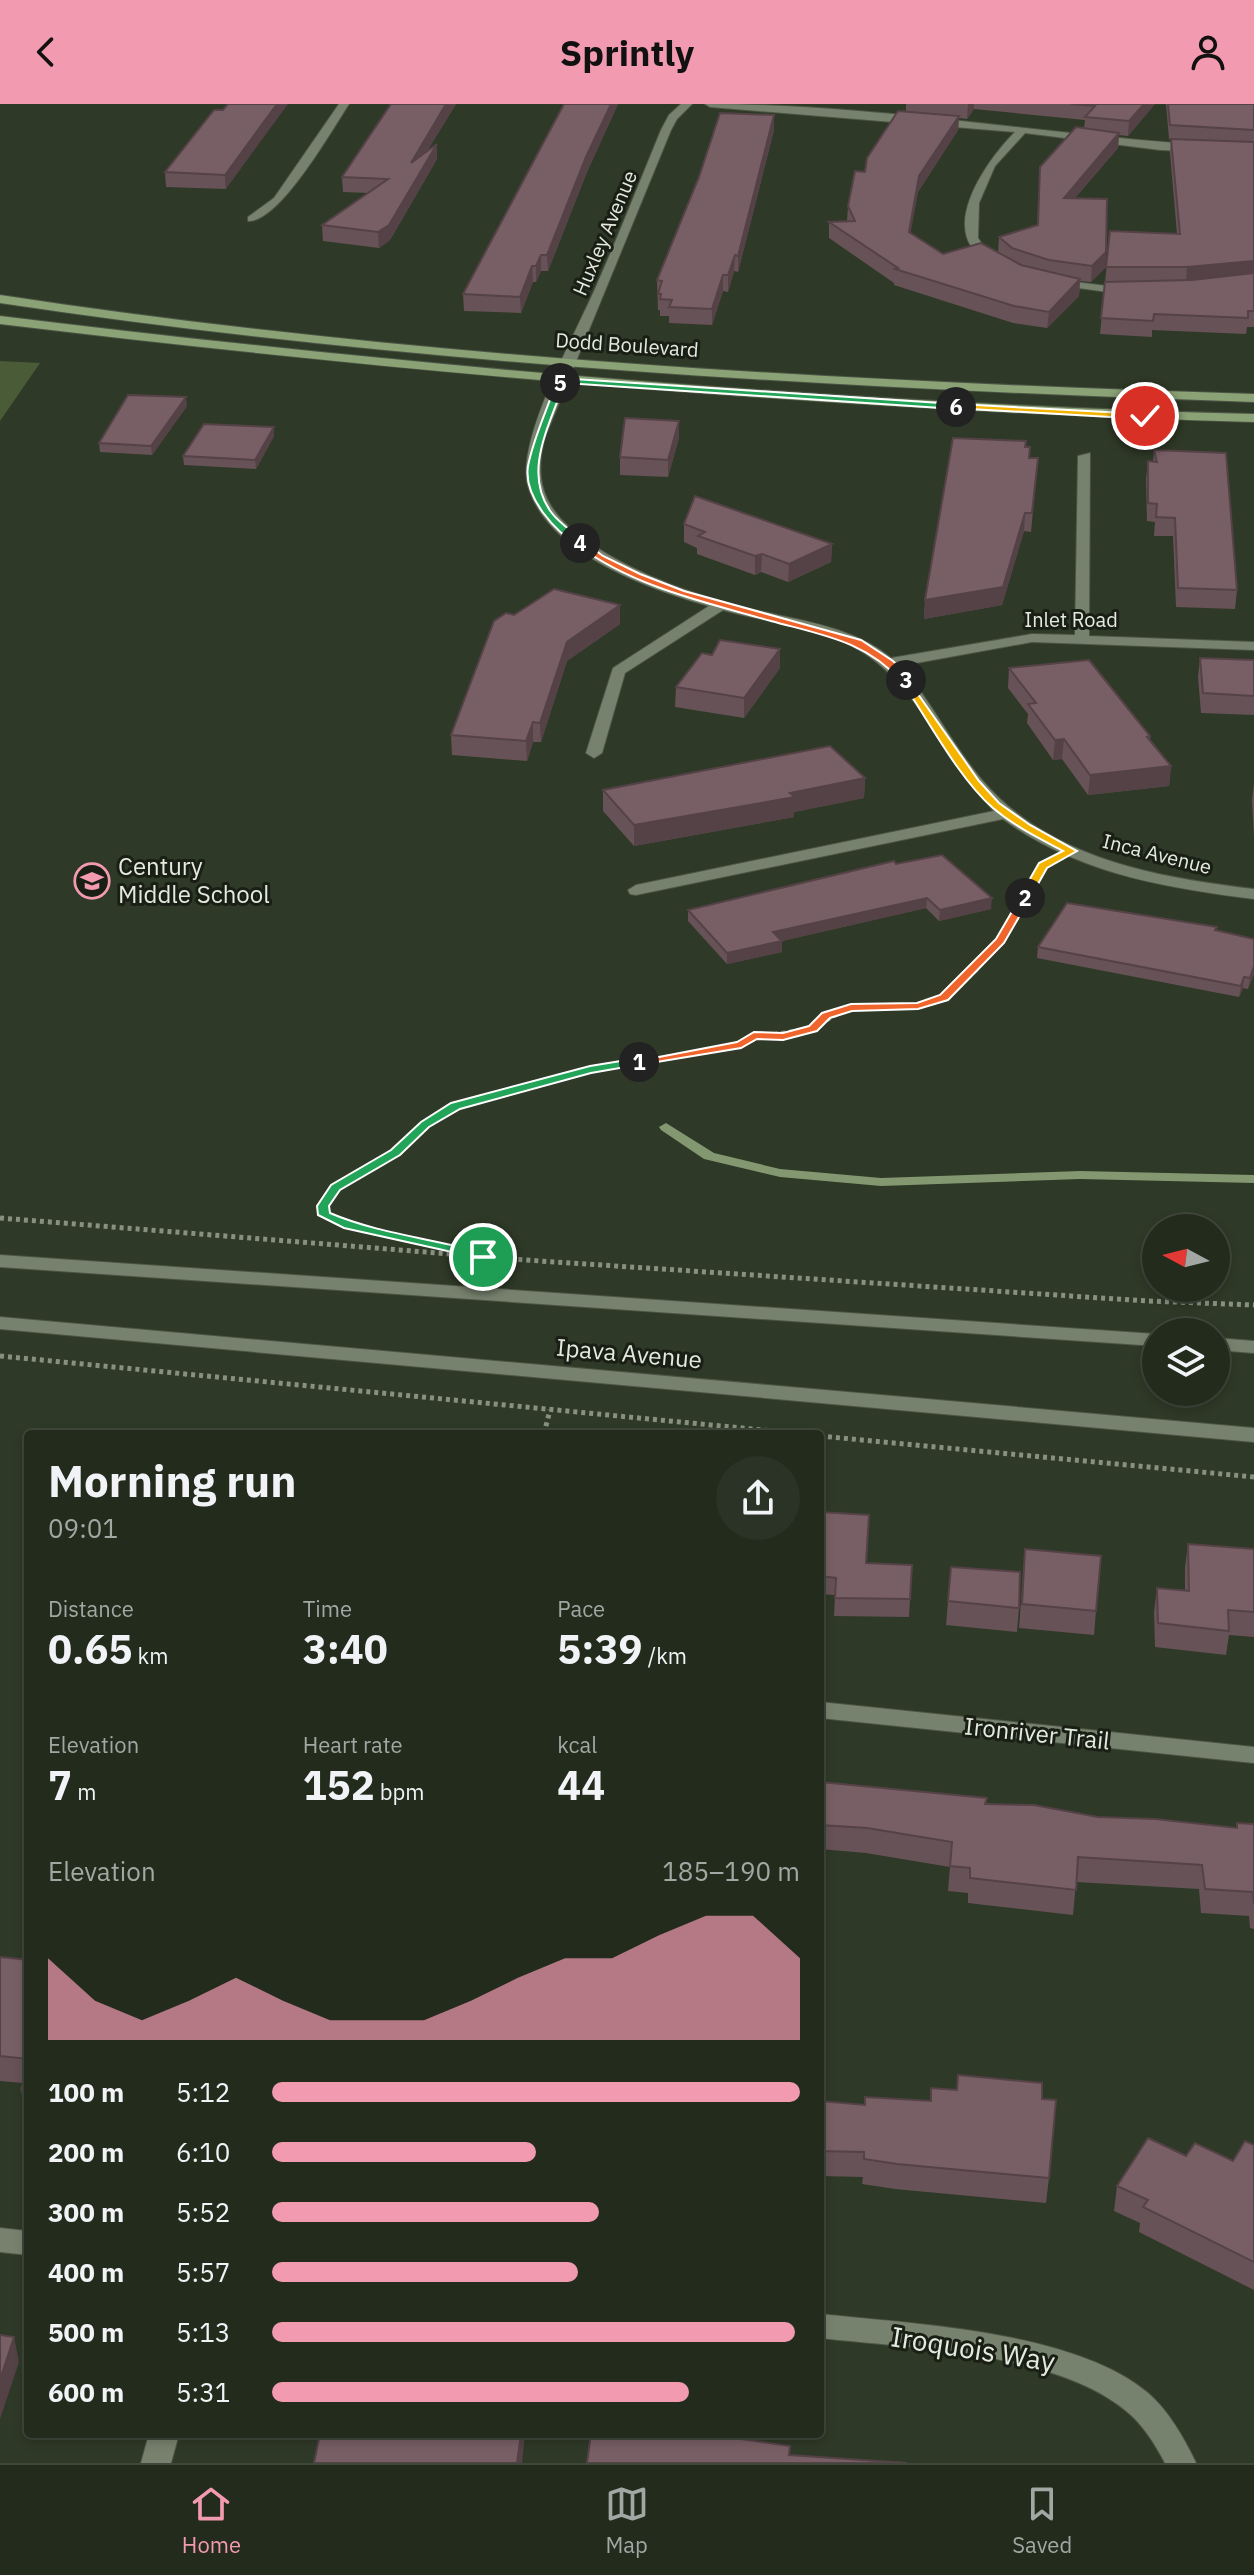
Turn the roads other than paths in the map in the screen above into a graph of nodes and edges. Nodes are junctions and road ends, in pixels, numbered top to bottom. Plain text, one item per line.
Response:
1 (344, 104) edge
2 (687, 104) edge
3 (710, 104) edge
4 (1023, 129) junction
5 (1254, 151) edge
6 (252, 219) dead end
7 (1002, 265) edge
8 (1041, 279) edge
9 (1145, 292) edge
10 (0, 299) edge
11 (0, 320) edge
12 (570, 361) junction
13 (562, 380) junction
14 (1254, 398) edge
15 (1254, 418) edge
16 (1085, 456) dead end
17 (721, 605) junction
18 (1082, 637) junction
19 (1254, 646) edge
20 (890, 663) junction
21 (594, 753) dead end
22 (1007, 813) junction
23 (636, 890) dead end
24 (1254, 894) edge
25 (0, 1261) edge
26 (0, 1323) edge
27 (1142, 1339) edge
28 (1230, 1345) edge
29 (1254, 1347) edge
30 (1254, 1435) edge
31 (824, 1710) edge
32 (1254, 1755) edge
33 (0, 2240) edge
34 (24, 2243) edge
35 (824, 2327) edge
36 (163, 2438) edge
37 (156, 2463) edge
38 (1181, 2463) edge

1 - 6 street
2 - 12 street, Huxley Avenue
3 - 4 street
4 - 5 street
4 - 7 street
8 - 9 street
10 - 12 main road, Dodd Boulevard
11 - 13 main road, Dodd Boulevard
12 - 13 street, Huxley Avenue
12 - 14 main road, Dodd Boulevard
13 - 15 main road, Dodd Boulevard
13 - 17 street, Inca Avenue
16 - 18 street
17 - 20 street, Inca Avenue
17 - 21 street
18 - 19 street, Inlet Road
18 - 20 street, Inlet Road
20 - 22 street, Inca Avenue
22 - 23 street
22 - 24 street, Inca Avenue
25 - 27 street, Ipava Avenue
26 - 30 street, Ipava Avenue
28 - 29 street
31 - 32 street, Ironriver Trail
33 - 34 street
35 - 38 street, Iroquois Way
36 - 37 street

